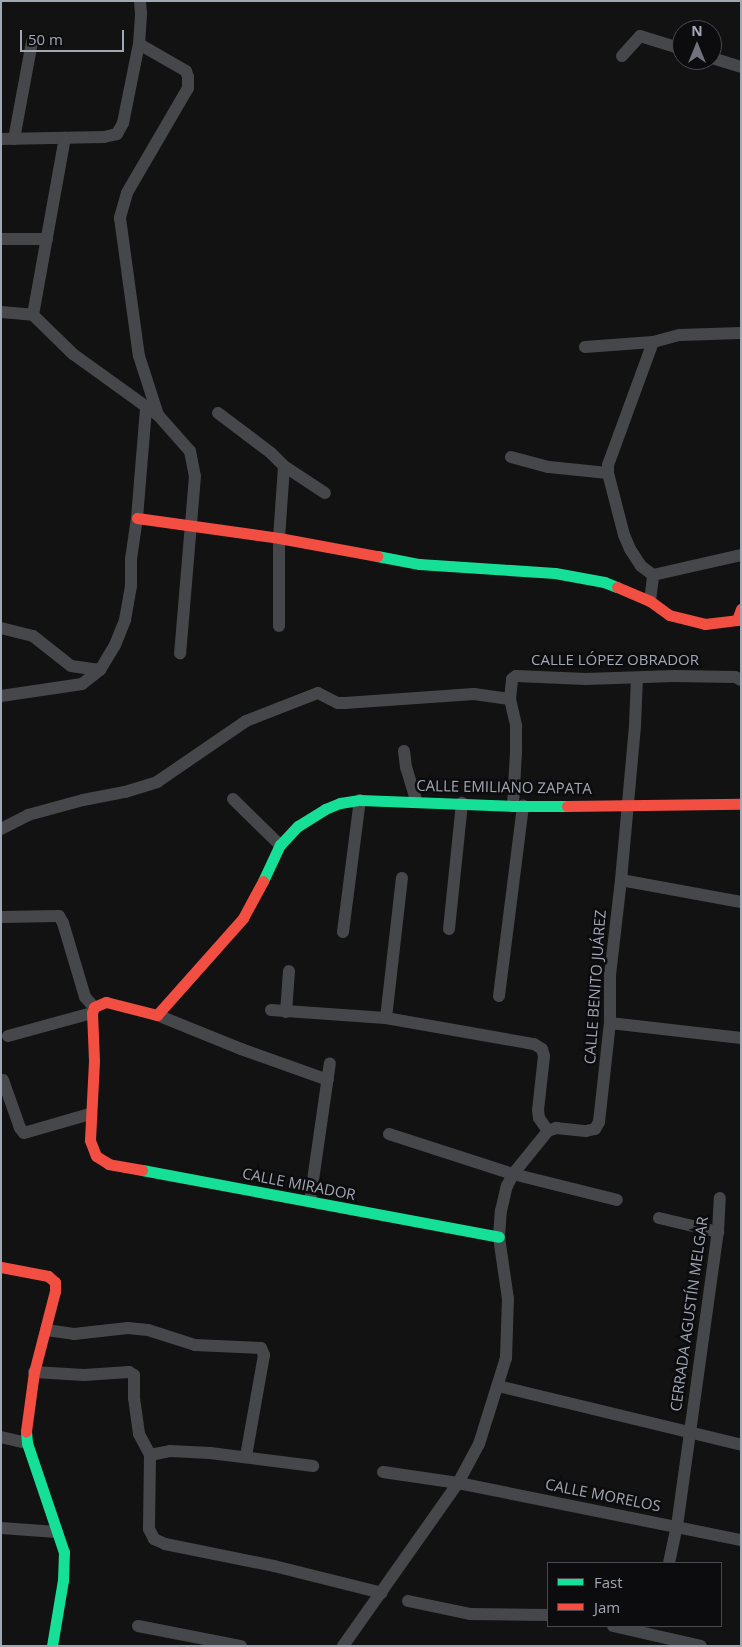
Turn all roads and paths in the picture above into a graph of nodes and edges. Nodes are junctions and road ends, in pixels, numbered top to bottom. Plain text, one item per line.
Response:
1 (140, 1) edge
2 (32, 42) dead end
3 (139, 44) junction
4 (672, 46) edge
5 (622, 56) dead end
6 (722, 61) edge
7 (741, 67) edge
8 (65, 138) junction
9 (8, 139) edge
10 (1, 239) edge
11 (47, 240) junction
12 (1, 312) edge
13 (33, 315) junction
14 (741, 333) edge
15 (653, 342) junction
16 (585, 347) dead end
17 (146, 408) junction
18 (218, 413) dead end
19 (158, 415) junction
20 (510, 457) dead end
21 (284, 466) junction
22 (608, 473) junction
23 (325, 493) dead end
24 (137, 518) junction
25 (190, 526) junction
26 (279, 538) junction
27 (741, 555) edge
28 (653, 574) junction
29 (650, 601) junction
30 (741, 609) edge
31 (279, 626) dead end
32 (1, 628) edge
33 (180, 653) dead end
34 (100, 670) junction
35 (637, 678) junction
36 (741, 680) edge
37 (1, 696) edge
38 (510, 698) junction
39 (404, 751) dead end
40 (233, 799) dead end
41 (360, 800) junction
42 (416, 800) junction
43 (462, 803) junction
44 (627, 804) junction
45 (741, 804) edge
46 (518, 806) junction
47 (1, 829) edge
48 (280, 845) junction
49 (402, 878) dead end
50 (621, 880) junction
51 (741, 902) edge
52 (1, 917) edge
53 (449, 930) dead end
54 (343, 932) dead end
55 (289, 970) dead end
56 (499, 996) dead end
57 (92, 1010) junction
58 (271, 1010) dead end
59 (286, 1012) junction
60 (157, 1014) junction
61 (386, 1018) junction
62 (610, 1023) junction
63 (8, 1036) dead end
64 (741, 1038) edge
65 (330, 1063) dead end
66 (3, 1080) dead end
67 (328, 1080) junction
68 (90, 1114) junction
69 (548, 1131) junction
70 (389, 1134) dead end
71 (513, 1174) junction
72 (720, 1198) dead end
73 (310, 1200) junction
74 (617, 1200) dead end
75 (658, 1218) dead end
76 (718, 1232) junction
77 (499, 1237) junction
78 (1, 1267) edge
79 (46, 1330) junction
80 (34, 1372) junction
81 (498, 1386) junction
82 (688, 1434) junction
83 (1, 1437) edge
84 (27, 1442) junction
85 (741, 1445) edge
86 (150, 1455) junction
87 (246, 1456) junction
88 (313, 1466) dead end
89 (383, 1472) dead end
90 (458, 1483) junction
91 (677, 1526) junction
92 (1, 1528) edge
93 (57, 1532) junction
94 (741, 1540) edge
95 (669, 1562) edge
96 (382, 1593) junction
97 (408, 1601) dead end
98 (547, 1614) edge
99 (138, 1626) dead end
100 (617, 1627) edge
101 (653, 1635) edge
102 (52, 1646) edge
103 (241, 1646) edge
104 (343, 1646) edge
105 (701, 1646) edge

1 - 3 street
2 - 9 street
3 - 8 street
3 - 19 street
4 - 5 street
6 - 7 street
8 - 9 street
8 - 11 street
10 - 11 street
11 - 13 street
12 - 13 street
13 - 17 street
14 - 15 street
15 - 16 street
15 - 22 street
17 - 19 street
17 - 24 street
18 - 21 street
19 - 25 street
20 - 22 street
21 - 23 street
21 - 26 street
22 - 28 street
24 - 25 street
24 - 34 street
25 - 26 street
25 - 33 street
26 - 29 street
26 - 31 street
27 - 28 street
28 - 29 street
29 - 30 street
32 - 34 street
34 - 37 street
35 - 36 street, CALLE LÓPEZ OBRADOR
35 - 38 street, CALLE LÓPEZ OBRADOR
35 - 44 street, CALLE BENITO JUÁREZ
38 - 46 street
38 - 47 street
39 - 42 street
40 - 48 street
41 - 42 street, CALLE EMILIANO ZAPATA
41 - 48 street, CALLE EMILIANO ZAPATA
41 - 54 street
42 - 43 street, CALLE EMILIANO ZAPATA
43 - 46 street, CALLE EMILIANO ZAPATA
43 - 53 street
44 - 45 street, CALLE EMILIANO ZAPATA
44 - 46 street, CALLE EMILIANO ZAPATA
44 - 50 street, CALLE BENITO JUÁREZ
46 - 56 street
48 - 60 street, CALLE EMILIANO ZAPATA
49 - 61 street
50 - 51 street
50 - 62 street, CALLE BENITO JUÁREZ
52 - 57 street
55 - 59 street
57 - 60 street
57 - 63 street
57 - 68 street
58 - 59 street
59 - 61 street
60 - 67 street
61 - 69 street
62 - 64 street
62 - 69 street, CALLE BENITO JUÁREZ
65 - 67 street
66 - 68 street
67 - 73 street
68 - 73 street, CALLE MIRADOR
69 - 71 street
70 - 71 street
71 - 74 street
71 - 77 street
72 - 76 street, CERRADA AGUSTÍN MELGAR
73 - 77 street, CALLE MIRADOR
75 - 76 street
76 - 82 street, CERRADA AGUSTÍN MELGAR
77 - 81 street
78 - 79 street
79 - 80 street
79 - 87 street
80 - 84 street
80 - 86 street
81 - 82 street
81 - 90 street
82 - 85 street
82 - 91 street, CERRADA AGUSTÍN MELGAR
83 - 84 street
84 - 93 street
86 - 87 street
86 - 96 street
87 - 88 street
89 - 90 street, CALLE MORELOS
90 - 91 street, CALLE MORELOS
90 - 96 street
91 - 94 street, CALLE MORELOS
91 - 95 street, CERRADA AGUSTÍN MELGAR
92 - 93 street
93 - 102 street
96 - 104 street
97 - 98 street
99 - 103 street
100 - 101 street
101 - 105 street

